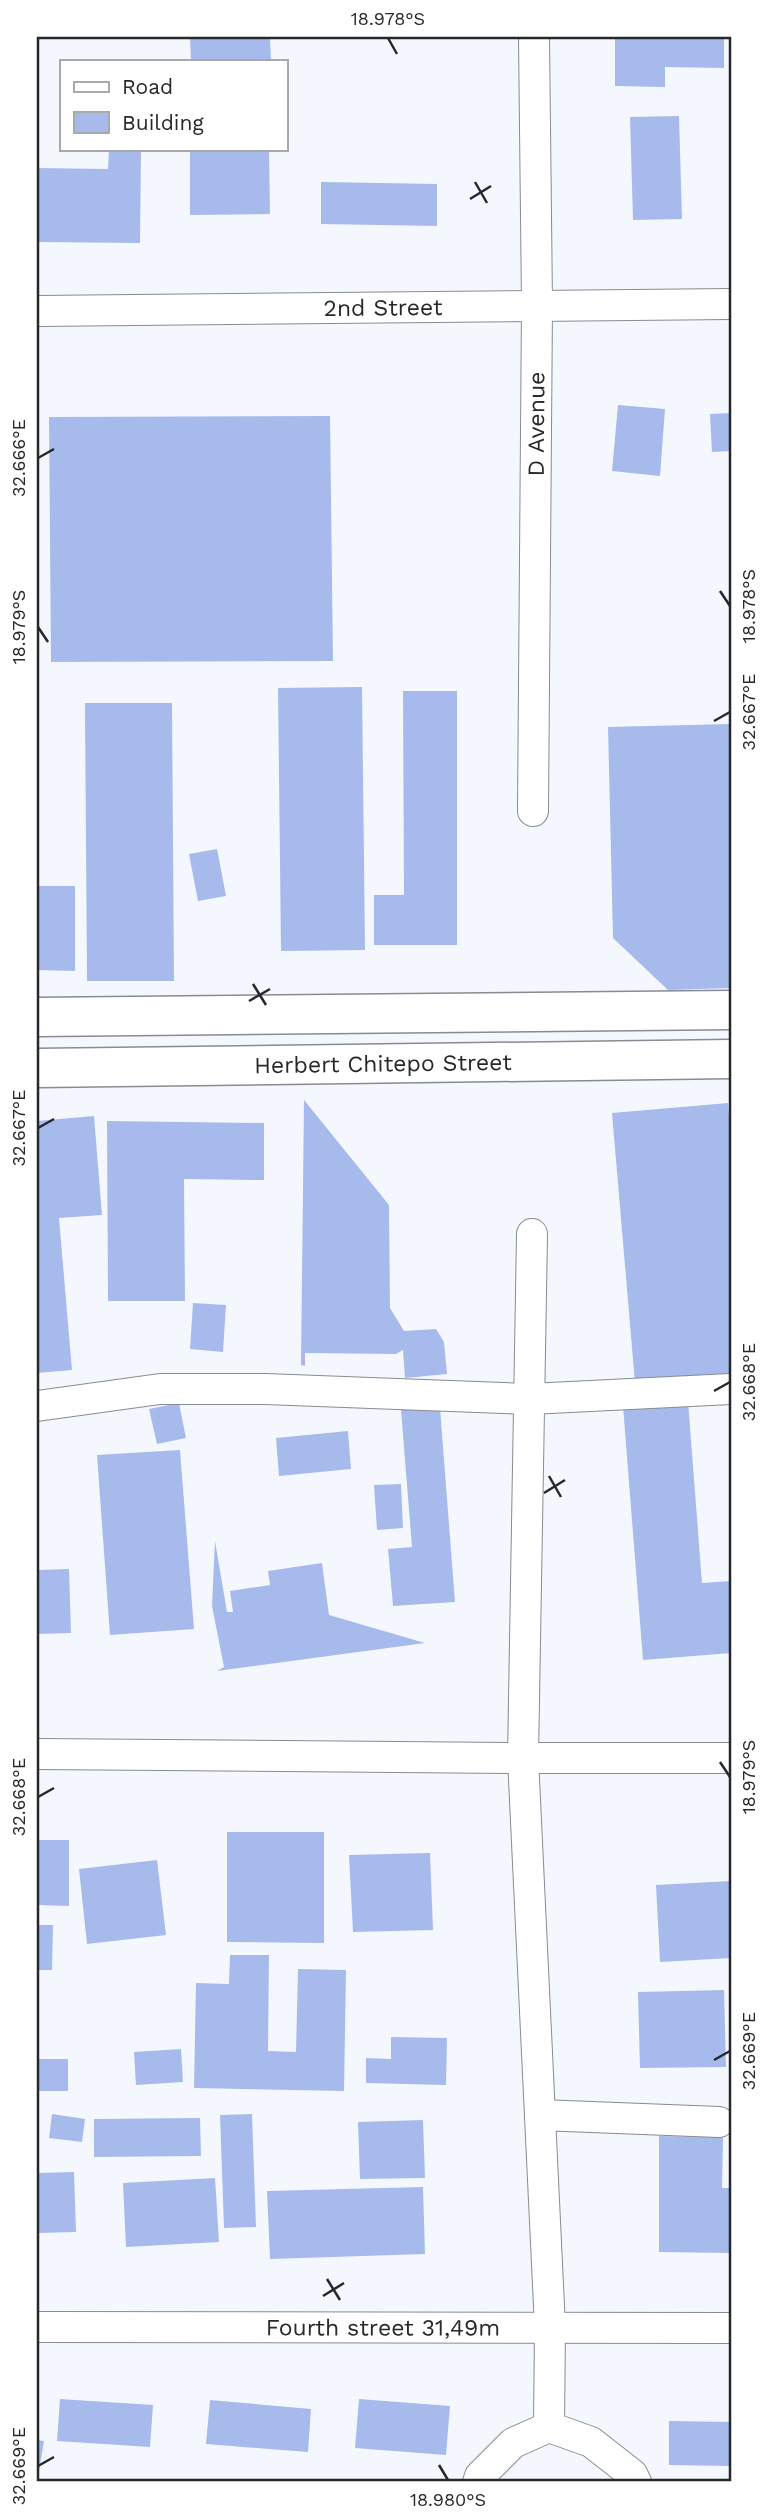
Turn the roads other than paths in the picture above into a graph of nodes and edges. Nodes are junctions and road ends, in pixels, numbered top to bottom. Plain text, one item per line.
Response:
1 (534, 37) edge
2 (537, 304) junction
3 (731, 304) edge
4 (37, 311) edge
5 (533, 811) dead end
6 (731, 1010) edge
7 (37, 1017) edge
8 (731, 1059) edge
9 (37, 1068) edge
10 (532, 1234) dead end
11 (731, 1389) edge
12 (530, 1399) junction
13 (37, 1406) edge
14 (37, 1754) edge
15 (523, 1758) junction
16 (731, 1758) edge
17 (540, 2115) junction
18 (719, 2122) dead end
19 (37, 2327) edge
20 (550, 2327) junction
21 (731, 2328) edge
22 (549, 2427) junction
23 (478, 2482) edge
24 (636, 2482) edge

1 - 2 street, D Avenue
2 - 3 street, 2nd Street
2 - 4 street, 2nd Street
2 - 5 street, D Avenue
6 - 7 highway
8 - 9 highway, Herbert Chitepo Street
10 - 12 street
11 - 12 street
12 - 13 street
12 - 15 street
14 - 15 street
15 - 16 street
15 - 17 street
17 - 18 street
17 - 20 street
19 - 20 street, Fourth street 31,49m
20 - 21 street, Fourth street 31,49m
20 - 22 street
22 - 23 street
22 - 24 street

